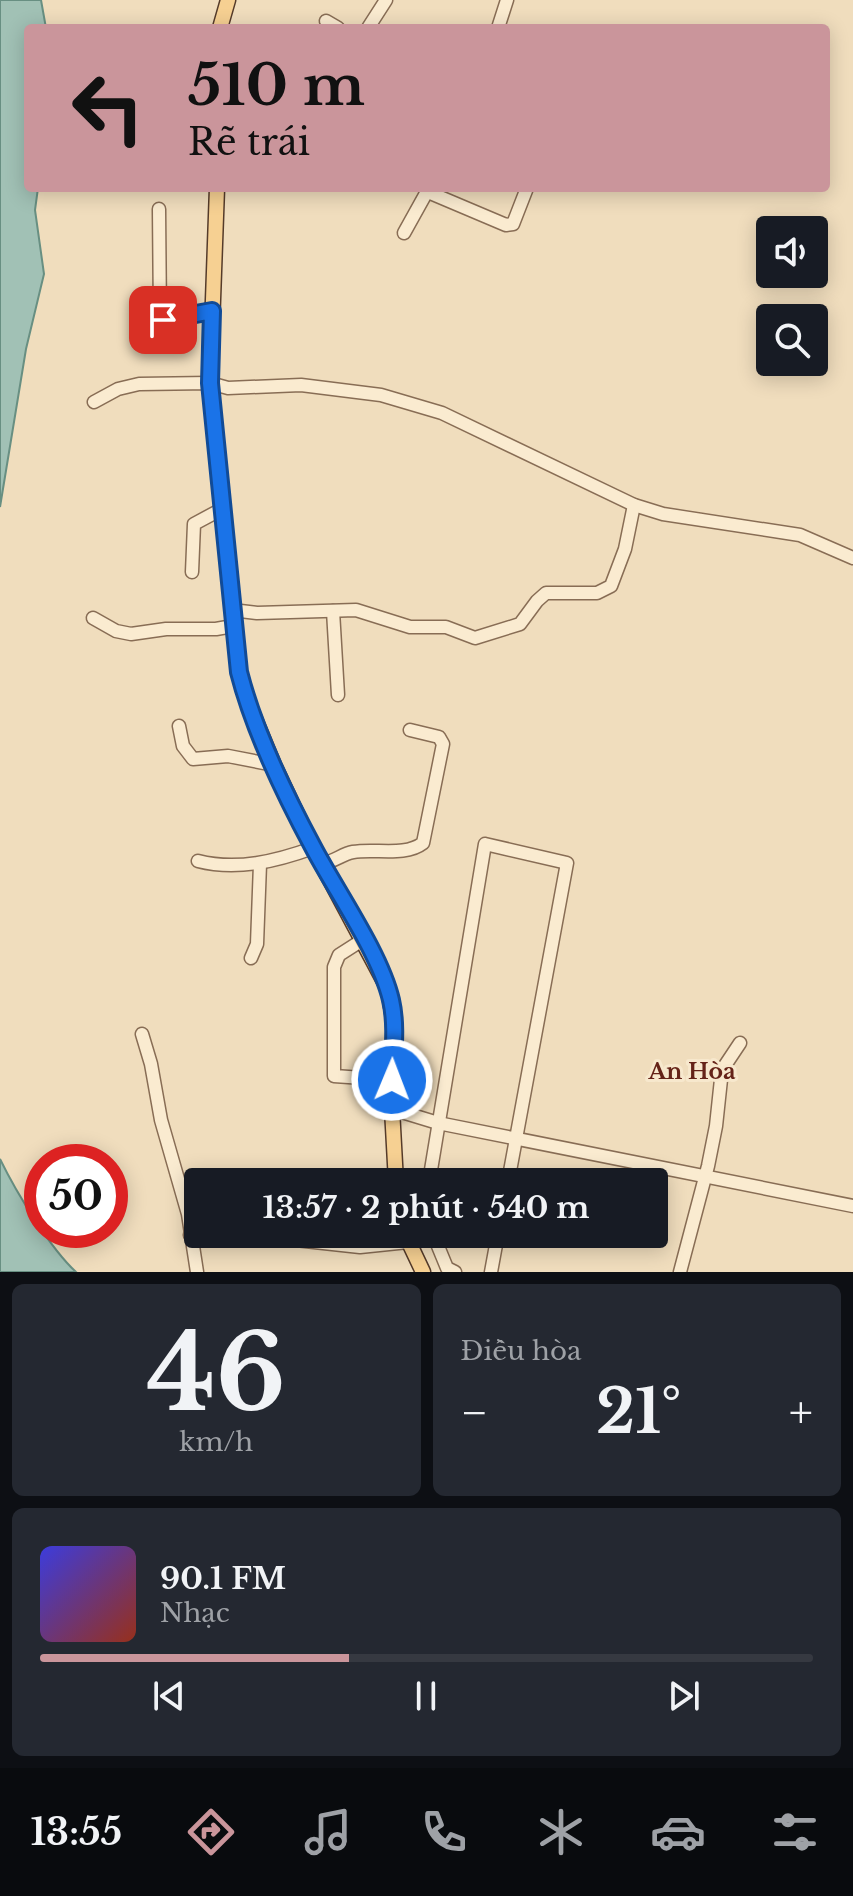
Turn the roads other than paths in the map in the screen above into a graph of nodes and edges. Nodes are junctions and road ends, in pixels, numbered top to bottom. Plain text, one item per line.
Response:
1 (228, 0) edge
2 (386, 0) edge
3 (507, 0) edge
4 (221, 24) edge
5 (371, 24) edge
6 (499, 24) edge
7 (217, 192) edge
8 (427, 192) edge
9 (432, 192) edge
10 (526, 192) edge
11 (159, 209) dead end
12 (404, 233) dead end
13 (212, 311) junction
14 (210, 383) junction
15 (94, 402) dead end
16 (634, 505) junction
17 (222, 509) junction
18 (853, 558) edge
19 (192, 572) dead end
20 (232, 610) junction
21 (333, 611) junction
22 (93, 618) dead end
23 (233, 626) junction
24 (338, 695) dead end
25 (179, 726) dead end
26 (410, 730) dead end
27 (274, 765) junction
28 (313, 848) junction
29 (198, 861) dead end
30 (323, 863) junction
31 (260, 864) junction
32 (364, 939) junction
33 (251, 958) dead end
34 (142, 1034) dead end
35 (740, 1043) dead end
36 (392, 1080) junction
37 (392, 1109) junction
38 (438, 1123) junction
39 (517, 1139) junction
40 (395, 1168) edge
41 (431, 1168) edge
42 (511, 1168) edge
43 (705, 1176) junction
44 (184, 1200) edge
45 (853, 1206) edge
46 (192, 1248) edge
47 (411, 1248) edge
48 (439, 1248) edge
49 (495, 1248) edge
50 (197, 1272) edge
51 (423, 1272) edge
52 (455, 1272) edge
53 (491, 1272) edge
54 (680, 1272) edge

1 - 4 main road
2 - 5 street
3 - 6 street
7 - 13 main road
8 - 12 street
9 - 10 street
11 - 13 street
13 - 14 main road
14 - 15 street
14 - 16 street
14 - 17 main road
16 - 18 street
16 - 21 street
17 - 19 street
17 - 20 main road
20 - 21 street
20 - 23 main road
21 - 24 street
22 - 23 street
23 - 27 main road
25 - 27 street
26 - 30 street
27 - 28 main road
28 - 30 main road
28 - 31 street
29 - 31 street
30 - 32 main road
31 - 33 street
32 - 36 main road
32 - 36 street
34 - 44 street
35 - 43 street
36 - 37 main road
37 - 38 street
37 - 40 main road
38 - 39 street
38 - 39 street
38 - 41 street
39 - 42 street
39 - 43 street
43 - 45 street
43 - 54 street
46 - 50 street
47 - 51 main road
48 - 52 street
49 - 53 street

